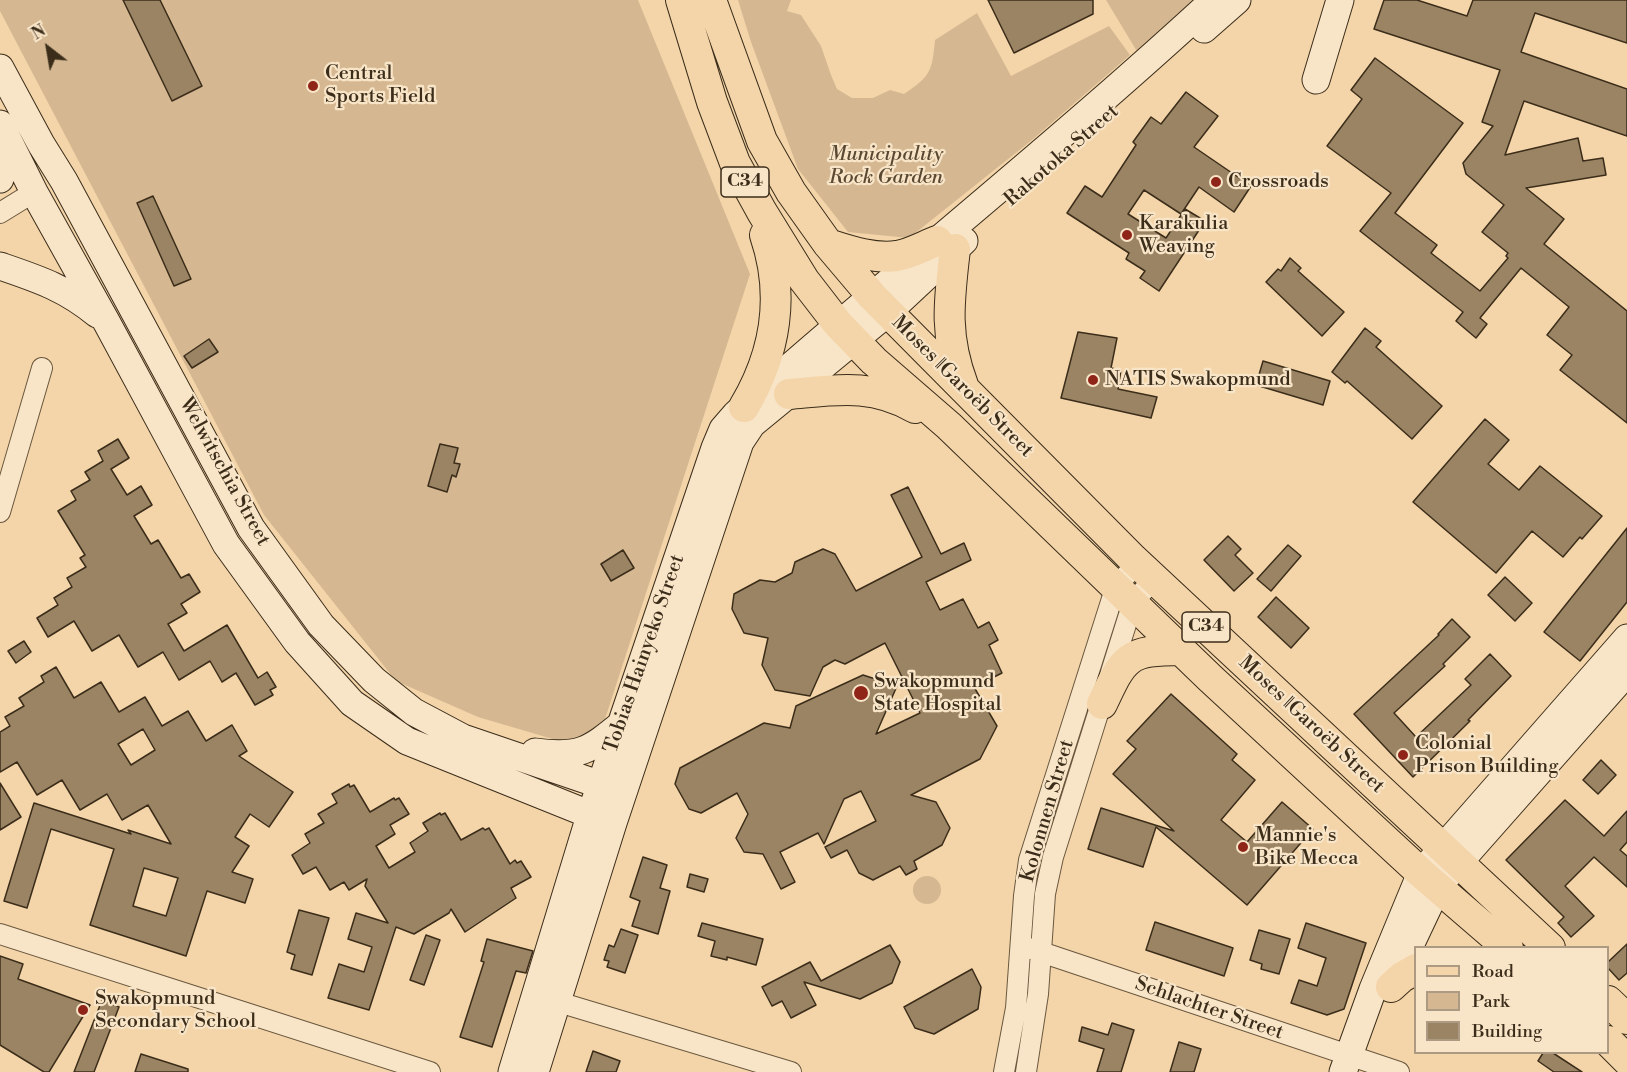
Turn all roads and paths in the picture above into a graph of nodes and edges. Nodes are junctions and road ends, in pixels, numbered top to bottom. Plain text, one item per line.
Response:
1 (681, 0) edge
2 (711, 0) edge
3 (1214, 0) edge
4 (1237, 0) edge
5 (1340, 0) edge
6 (0, 68) edge
7 (1316, 80) dead end
8 (0, 124) edge
9 (0, 141) edge
10 (41, 144) junction
11 (0, 179) edge
12 (34, 192) junction
13 (752, 195) junction
14 (0, 213) edge
15 (83, 217) junction
16 (828, 244) junction
17 (946, 245) junction
18 (0, 266) edge
19 (880, 304) junction
20 (107, 323) junction
21 (846, 332) junction
22 (42, 368) dead end
23 (963, 386) junction
24 (789, 394) junction
25 (744, 407) junction
26 (949, 426) junction
27 (0, 512) edge
28 (1146, 571) junction
29 (1124, 594) junction
30 (1627, 638) edge
31 (1182, 650) junction
32 (1627, 672) edge
33 (1102, 704) junction
34 (623, 723) junction
35 (513, 754) junction
36 (612, 789) junction
37 (601, 819) junction
38 (1450, 855) junction
39 (1430, 879) junction
40 (0, 934) edge
41 (1020, 945) junction
42 (1506, 946) edge
43 (1548, 946) edge
44 (1041, 953) junction
45 (1414, 970) edge
46 (1391, 987) junction
47 (547, 999) junction
48 (1609, 1002) edge
49 (1627, 1019) edge
50 (1609, 1042) edge
51 (1627, 1060) edge
52 (1355, 1065) edge
53 (430, 1072) edge
54 (512, 1072) edge
55 (535, 1072) edge
56 (791, 1072) edge
57 (1004, 1072) edge
58 (1026, 1072) edge
59 (1399, 1072) edge

1 - 13 main road, C34
2 - 16 main road, C34
3 - 17 street, Rakotoka Street
4 - 17 street, Rakotoka Street
5 - 7 street
6 - 10 street, Welwitschia Street
8 - 12 street, Welwitschia Street
9 - 11 street
10 - 12 street
10 - 15 street, Welwitschia Street
12 - 14 street
12 - 15 street
12 - 20 street, Welwitschia Street
13 - 21 main road, C34
13 - 25 main road
15 - 35 street, Welwitschia Street
16 - 17 main road
16 - 19 main road, C34
17 - 19 street, Rakotoka Street
17 - 23 main road
18 - 20 street
19 - 21 street, Tobias Hainyeko Street
19 - 23 main road, Moses ǁGaroëb Street / C34
20 - 37 street, Welwitschia Street
21 - 24 street, Tobias Hainyeko Street
21 - 25 street, Tobias Hainyeko Street
21 - 26 main road, Moses ǁGaroëb Street / C34
22 - 27 street
23 - 28 main road, Moses ǁGaroëb Street / C34
24 - 26 main road
24 - 36 street, Tobias Hainyeko Street
25 - 34 street, Tobias Hainyeko Street
26 - 29 main road, Moses ǁGaroëb Street / C34
28 - 29 street, Kolonnen Street
28 - 38 main road, Moses ǁGaroëb Street / C34
29 - 31 main road, Moses ǁGaroëb Street / C34
29 - 33 street, Kolonnen Street
29 - 41 street, Kolonnen Street
30 - 38 street
31 - 33 main road
31 - 39 main road, Moses ǁGaroëb Street / C34
32 - 38 street
33 - 44 street, Kolonnen Street
34 - 35 street
34 - 36 street, Tobias Hainyeko Street
35 - 36 street, Welwitschia Street
36 - 37 street, Tobias Hainyeko Street
37 - 47 street, Tobias Hainyeko Street
38 - 39 street
38 - 43 main road, Moses ǁGaroëb Street / C34
39 - 42 main road, Moses ǁGaroëb Street / C34
39 - 46 street
39 - 52 street
40 - 53 street
41 - 44 street, Schlachter Street
41 - 57 street, Kolonnen Street
44 - 52 street, Schlachter Street
44 - 58 street, Kolonnen Street
45 - 46 main road
46 - 52 street
47 - 54 street, Tobias Hainyeko Street
47 - 55 street, Tobias Hainyeko Street
47 - 56 street
48 - 49 main road
50 - 51 main road
52 - 59 street, Schlachter Street

